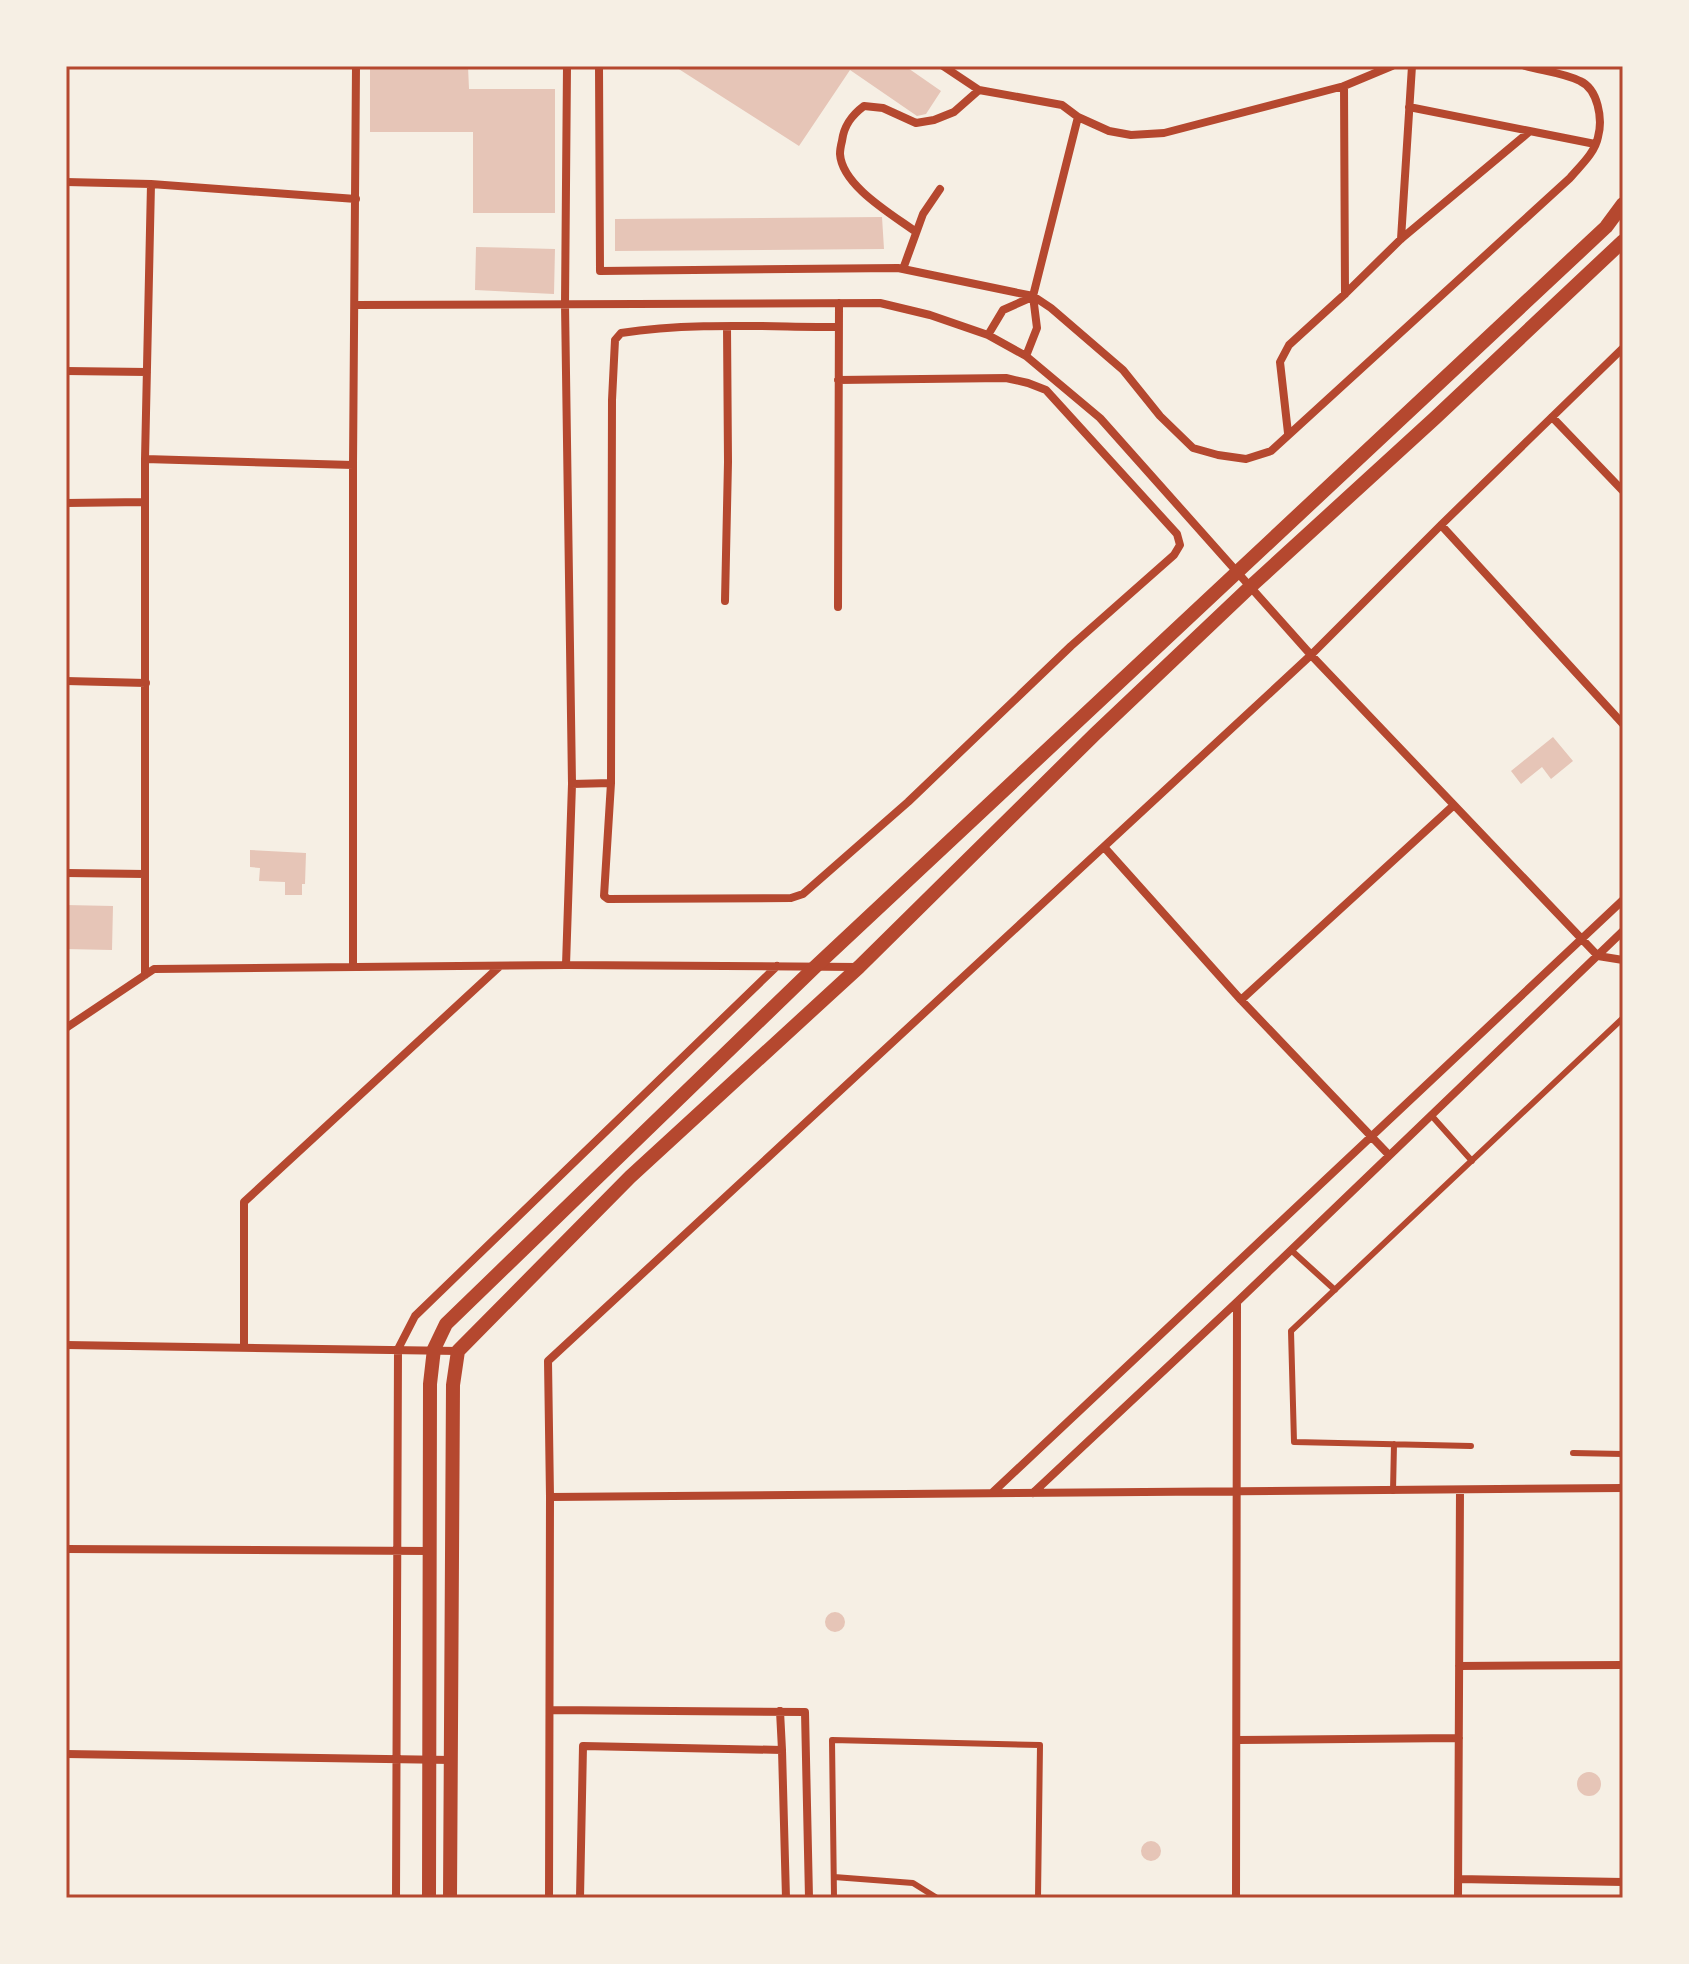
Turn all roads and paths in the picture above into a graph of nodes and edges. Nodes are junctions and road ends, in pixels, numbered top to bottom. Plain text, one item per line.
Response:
1 (356, 66) edge
2 (567, 66) edge
3 (599, 66) edge
4 (943, 66) edge
5 (1392, 66) edge
6 (1412, 66) edge
7 (1525, 66) edge
8 (1344, 86) junction
9 (979, 90) junction
10 (1409, 107) junction
11 (1078, 117) junction
12 (1529, 132) junction
13 (1595, 144) junction
14 (66, 182) edge
15 (151, 184) junction
16 (940, 189) dead end
17 (356, 199) junction
18 (1623, 204) edge
19 (916, 232) junction
20 (1401, 239) junction
21 (1623, 241) edge
22 (903, 269) junction
23 (1345, 294) junction
24 (1033, 296) junction
25 (839, 303) junction
26 (565, 304) junction
27 (356, 305) junction
28 (727, 327) junction
29 (838, 327) junction
30 (988, 335) junction
31 (1623, 348) edge
32 (1026, 356) junction
33 (66, 371) edge
34 (147, 372) junction
35 (838, 380) junction
36 (1552, 417) junction
37 (1288, 433) junction
38 (145, 459) junction
39 (353, 465) junction
40 (1623, 491) edge
41 (145, 502) junction
42 (66, 503) edge
43 (1441, 525) junction
44 (1236, 572) junction
45 (1250, 587) junction
46 (725, 601) dead end
47 (838, 607) dead end
48 (1311, 655) junction
49 (66, 681) edge
50 (146, 683) junction
51 (1623, 724) edge
52 (611, 783) junction
53 (572, 784) junction
54 (1454, 805) junction
55 (1104, 847) junction
56 (66, 873) edge
57 (145, 874) junction
58 (1623, 900) edge
59 (1623, 931) edge
60 (1582, 939) junction
61 (1598, 956) junction
62 (1623, 960) edge
63 (566, 965) junction
64 (500, 966) junction
65 (777, 966) junction
66 (353, 967) junction
67 (815, 967) junction
68 (859, 967) junction
69 (145, 975) junction
70 (1241, 1000) junction
71 (1623, 1018) edge
72 (66, 1028) edge
73 (1431, 1115) junction
74 (1372, 1137) junction
75 (1389, 1155) junction
76 (1472, 1161) junction
77 (1291, 1250) junction
78 (1335, 1290) junction
79 (1237, 1302) junction
80 (66, 1345) edge
81 (244, 1347) junction
82 (398, 1349) junction
83 (434, 1349) junction
84 (458, 1351) junction
85 (1394, 1444) junction
86 (1471, 1446) dead end
87 (1573, 1453) dead end
88 (1623, 1454) edge
89 (1623, 1488) edge
90 (1460, 1490) junction
91 (1393, 1491) junction
92 (1237, 1492) junction
93 (992, 1493) junction
94 (1033, 1493) junction
95 (550, 1497) junction
96 (66, 1549) edge
97 (430, 1551) junction
98 (397, 1552) junction
99 (1623, 1665) edge
100 (1459, 1666) junction
101 (550, 1710) junction
102 (780, 1711) junction
103 (1459, 1738) junction
104 (1237, 1740) junction
105 (782, 1750) junction
106 (66, 1754) edge
107 (395, 1759) junction
108 (429, 1760) junction
109 (451, 1760) junction
110 (834, 1877) junction
111 (1458, 1879) junction
112 (1623, 1882) edge
113 (396, 1898) edge
114 (429, 1898) edge
115 (450, 1898) edge
116 (549, 1898) edge
117 (580, 1898) edge
118 (786, 1898) edge
119 (809, 1898) edge
120 (834, 1898) edge
121 (937, 1898) edge
122 (1038, 1898) edge
123 (1236, 1898) edge
124 (1458, 1898) edge

1 - 17 street
2 - 26 street
3 - 22 street
4 - 9 street
5 - 8 street
6 - 10 street
7 - 13 street
8 - 11 street
8 - 23 street
9 - 11 street
9 - 19 street
10 - 12 street
10 - 20 street
11 - 24 street
12 - 13 street
12 - 20 street
13 - 37 street
14 - 15 street
15 - 17 street
15 - 34 street
16 - 19 street
17 - 27 street
18 - 44 street
19 - 22 street
20 - 23 street
21 - 45 street
22 - 24 street
23 - 37 street
24 - 30 street
24 - 32 street
24 - 37 street
25 - 26 street
25 - 29 street
25 - 30 street
26 - 27 street
26 - 53 street
27 - 39 street
28 - 29 street
28 - 46 street
28 - 52 street
29 - 35 street
30 - 32 street
31 - 36 street
32 - 44 street
33 - 34 street
34 - 38 street
35 - 47 street
35 - 52 street
36 - 40 street
36 - 43 street
38 - 39 street
38 - 41 street
39 - 66 street
41 - 42 street
41 - 50 street
43 - 48 street
43 - 51 street
44 - 45 street
44 - 67 street
45 - 48 street
45 - 68 street
48 - 54 street
48 - 55 street
49 - 50 street
50 - 57 street
52 - 53 street
53 - 63 street
54 - 60 street
54 - 70 street
55 - 70 street
55 - 95 street
56 - 57 street
57 - 69 street
58 - 60 street
59 - 61 street
60 - 61 street
60 - 74 street
61 - 62 street
61 - 73 street
63 - 64 street
63 - 65 street
64 - 66 street
64 - 81 street
65 - 67 street
65 - 82 street
66 - 69 street
67 - 68 street
67 - 83 street
68 - 84 street
69 - 72 street
70 - 74 street
71 - 76 lane
73 - 75 street
73 - 76 lane
74 - 75 street
74 - 93 street
75 - 77 street
76 - 78 lane
77 - 78 lane
77 - 79 street
78 - 85 lane
79 - 92 street
79 - 94 street
80 - 81 street
81 - 82 street
82 - 83 street
82 - 98 street
83 - 84 street
83 - 97 street
84 - 109 street
85 - 86 lane
85 - 91 lane
87 - 88 lane
89 - 90 street
90 - 91 street
90 - 100 street
91 - 92 street
92 - 94 street
92 - 104 street
93 - 94 street
93 - 95 street
95 - 101 street
96 - 98 street
97 - 98 street
97 - 108 street
98 - 107 street
99 - 100 street
100 - 103 street
101 - 102 street
101 - 116 street
102 - 105 street
102 - 119 street
103 - 104 street
103 - 111 street
104 - 123 street
105 - 117 street
105 - 118 street
106 - 107 street
107 - 108 street
107 - 113 street
108 - 109 street
108 - 114 street
109 - 115 street
110 - 120 lane
110 - 121 lane
110 - 122 lane
111 - 112 street
111 - 124 street

